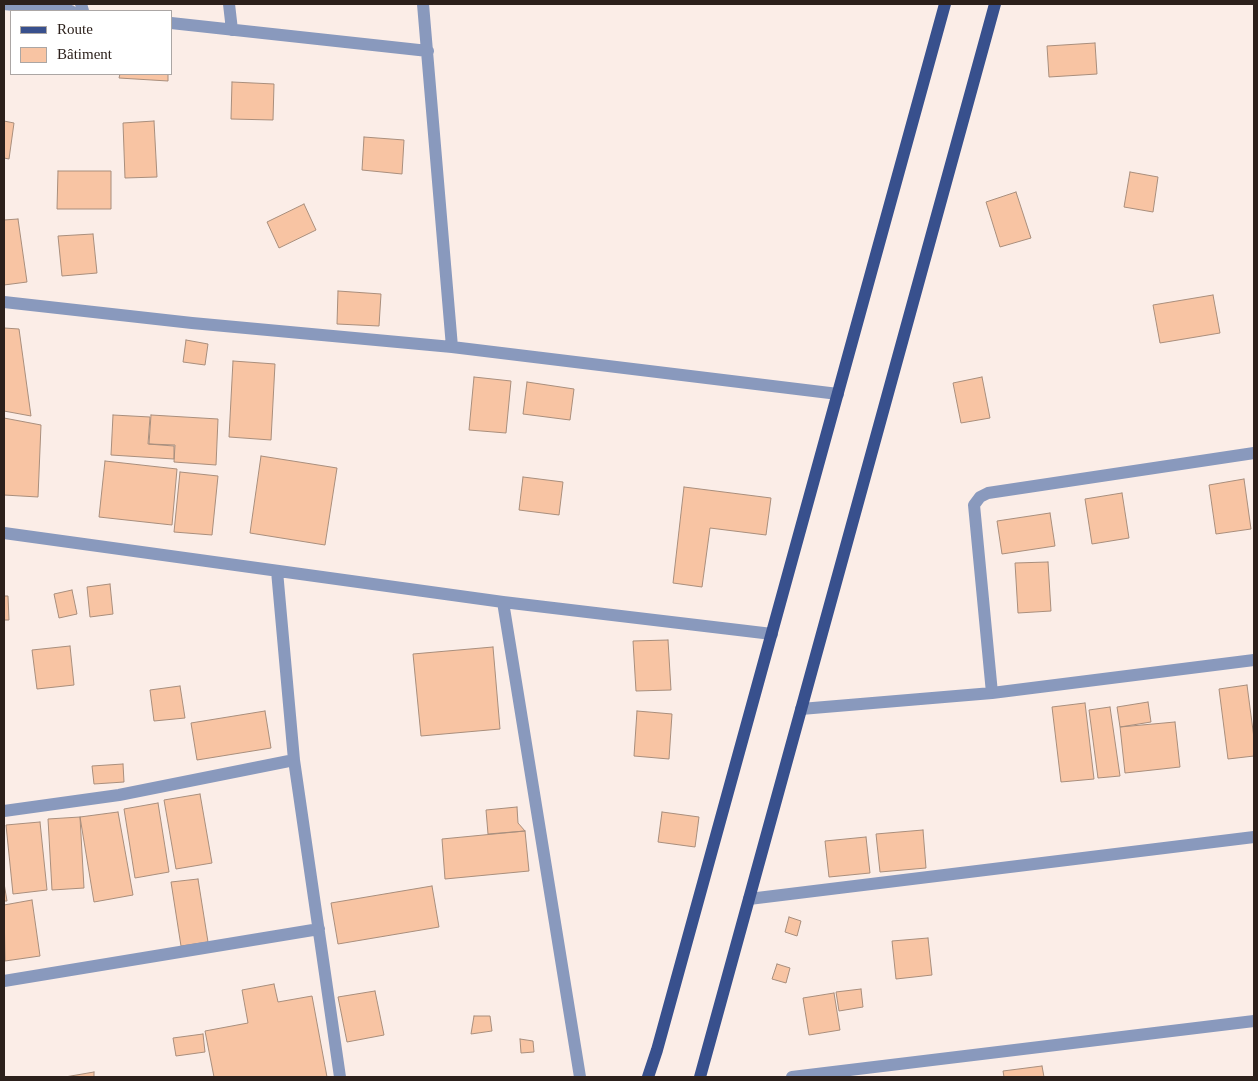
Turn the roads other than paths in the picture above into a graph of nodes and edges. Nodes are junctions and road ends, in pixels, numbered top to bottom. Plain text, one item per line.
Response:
1 (4, 4) edge
2 (228, 4) edge
3 (423, 4) edge
4 (945, 4) edge
5 (995, 4) edge
6 (61, 10) edge
7 (172, 23) edge
8 (232, 30) junction
9 (428, 51) junction
10 (4, 302) edge
11 (452, 347) junction
12 (838, 394) junction
13 (1254, 453) edge
14 (4, 533) edge
15 (276, 571) junction
16 (503, 602) junction
17 (772, 634) junction
18 (1254, 660) edge
19 (992, 693) junction
20 (801, 709) junction
21 (294, 760) junction
22 (4, 811) edge
23 (1254, 837) edge
24 (749, 899) junction
25 (319, 928) junction
26 (4, 981) edge
27 (1254, 1021) edge
28 (340, 1077) edge
29 (580, 1077) edge
30 (648, 1077) edge
31 (700, 1077) edge
32 (792, 1077) edge

1 - 6 street
2 - 8 street
3 - 9 street
4 - 12 main road
5 - 20 main road
7 - 8 street
8 - 9 street
9 - 11 street
10 - 11 street
11 - 12 street
12 - 17 main road
13 - 19 street
14 - 15 street
15 - 16 street
15 - 21 street
16 - 17 street
16 - 29 street
17 - 30 main road
18 - 19 street
19 - 20 street
20 - 24 main road
21 - 22 street
21 - 25 street
23 - 24 street
24 - 31 main road
25 - 26 street
25 - 28 street
27 - 32 street

